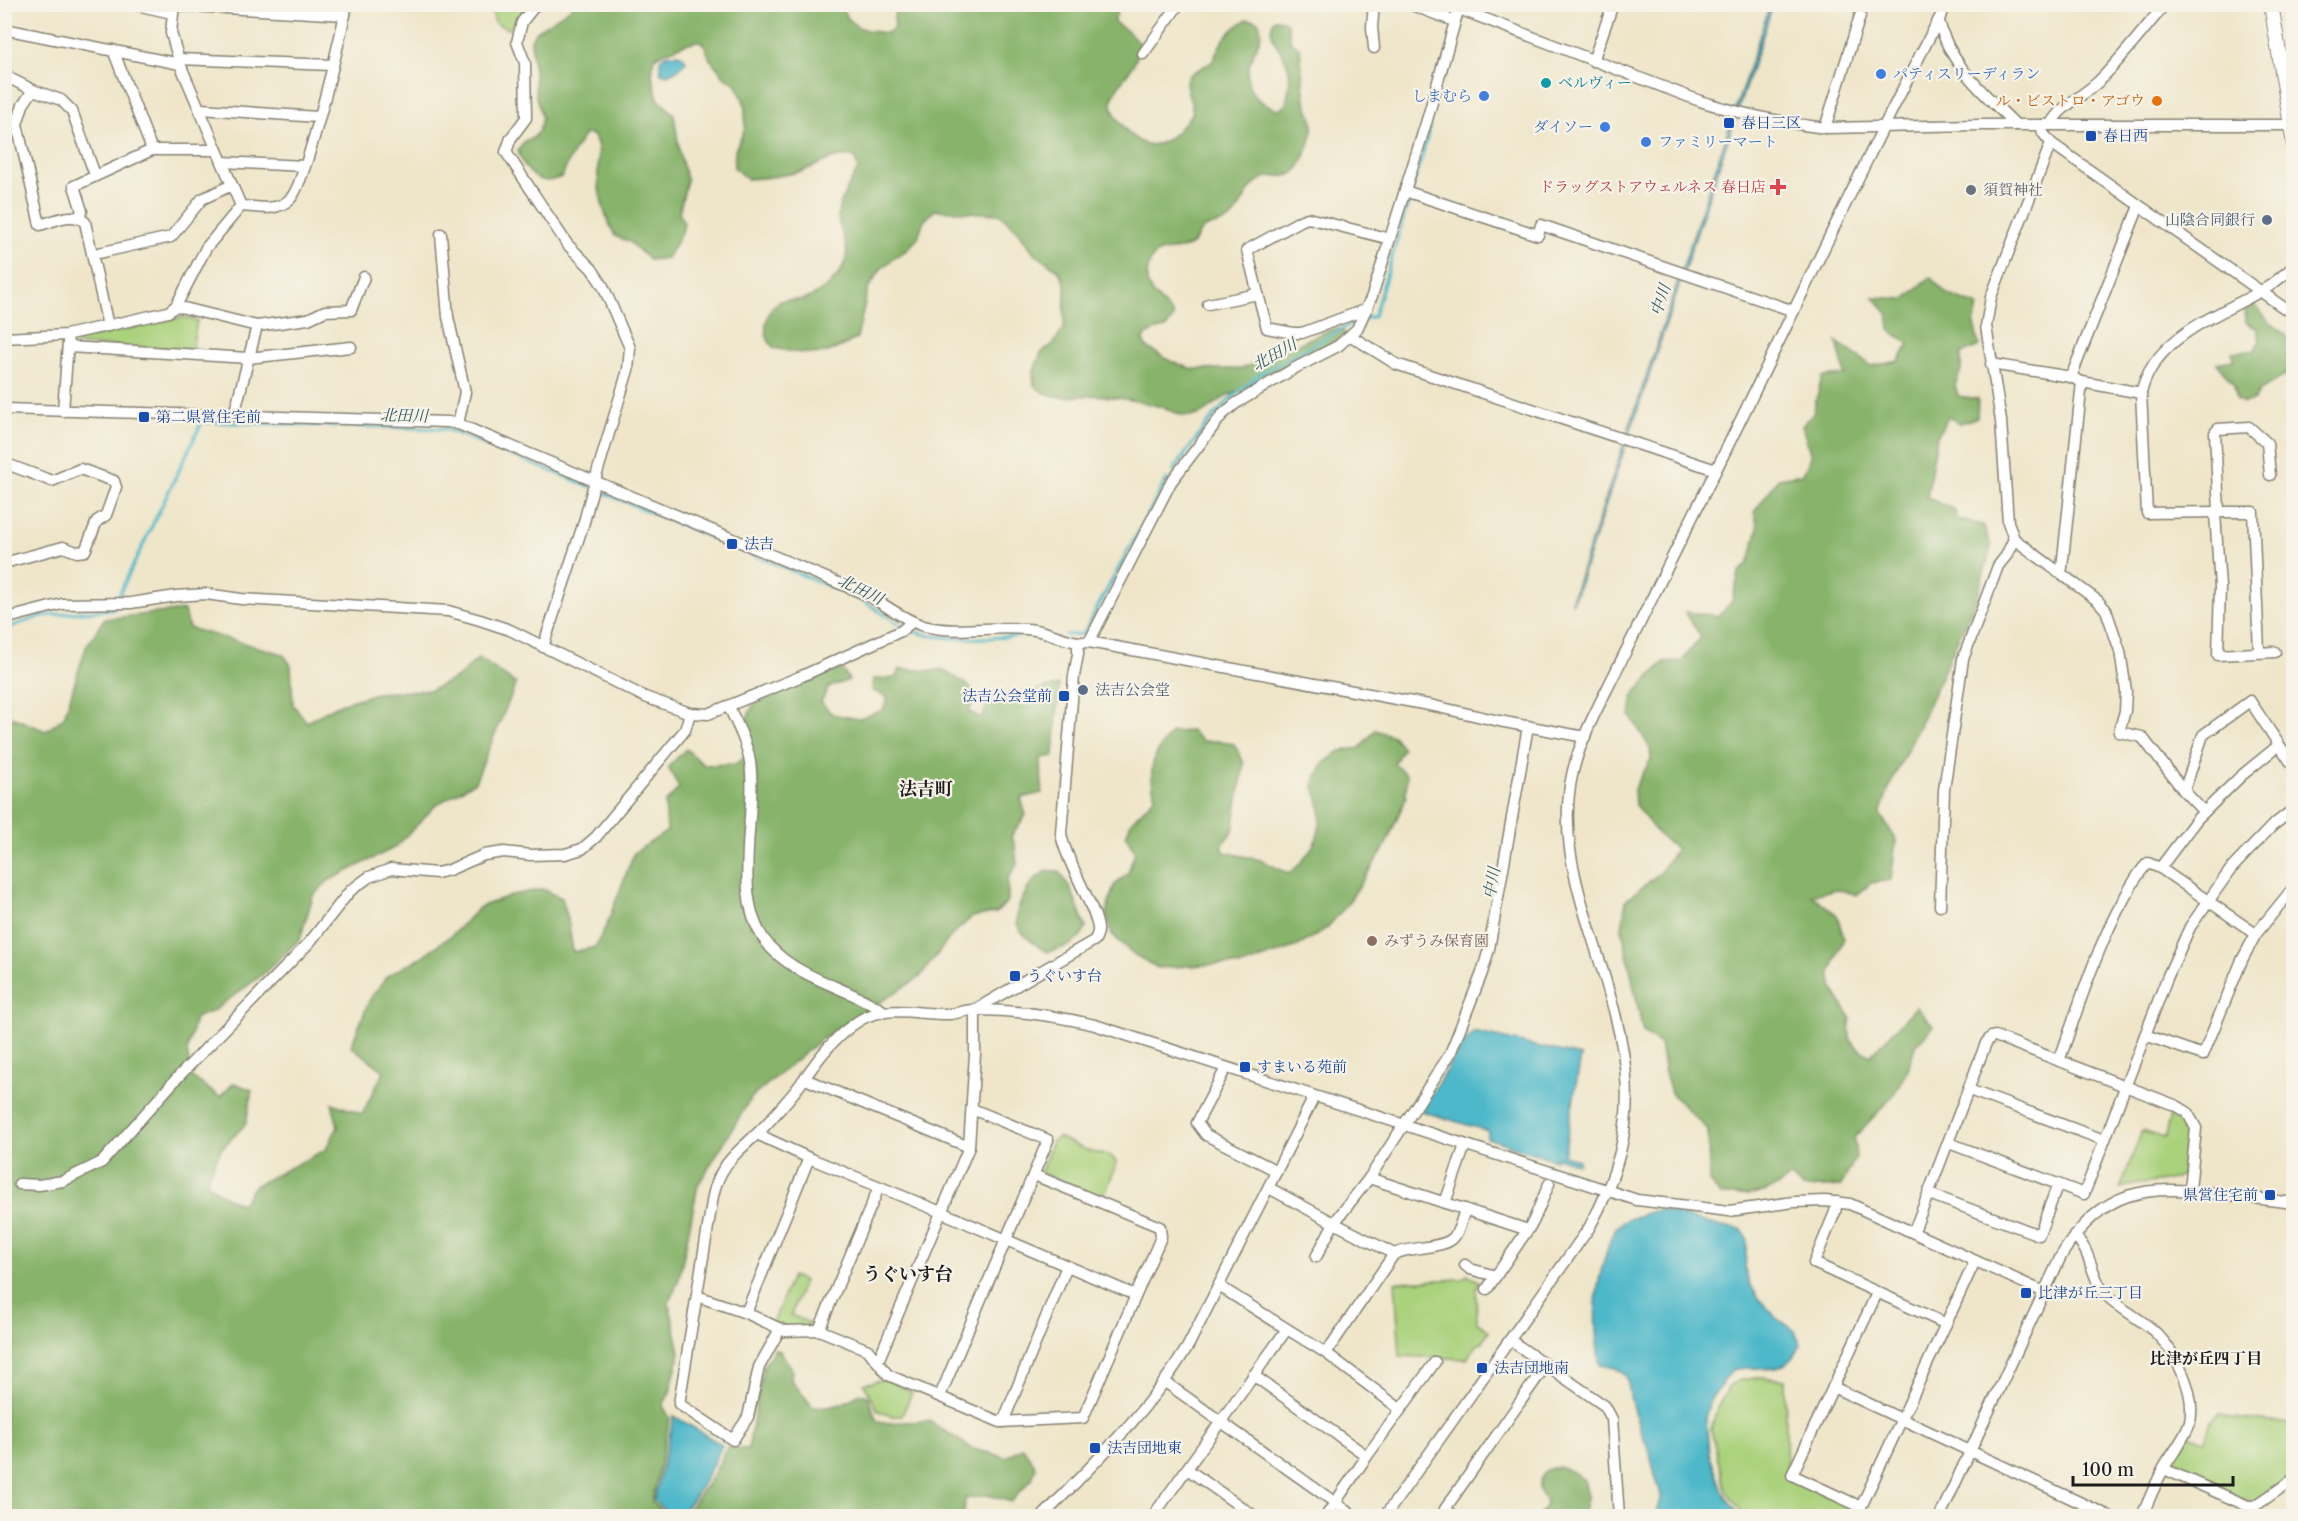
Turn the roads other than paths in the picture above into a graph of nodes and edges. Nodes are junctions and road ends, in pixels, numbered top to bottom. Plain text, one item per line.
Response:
1 (132, 4) edge
2 (536, 4) edge
3 (1179, 4) edge
4 (1374, 4) edge
5 (1409, 4) edge
6 (1446, 4) edge
7 (1612, 4) edge
8 (1947, 4) edge
9 (2165, 4) edge
10 (2271, 4) edge
11 (173, 8) edge
12 (1461, 9) edge
13 (346, 10) edge
14 (1860, 16) dead end
15 (1454, 21) junction
16 (1939, 21) junction
17 (4, 29) edge
18 (1374, 48) dead end
19 (113, 50) junction
20 (1143, 54) dead end
21 (179, 61) junction
22 (1593, 61) junction
23 (332, 65) junction
24 (4, 72) edge
25 (33, 90) junction
26 (201, 109) junction
27 (318, 117) junction
28 (2016, 125) junction
29 (2045, 125) junction
30 (2292, 125) edge
31 (1885, 126) junction
32 (1825, 128) junction
33 (2051, 143) junction
34 (2294, 144) edge
35 (152, 150) junction
36 (216, 150) junction
37 (222, 162) junction
38 (305, 166) junction
39 (95, 175) junction
40 (232, 185) junction
41 (1409, 192) junction
42 (242, 206) junction
43 (2139, 206) junction
44 (79, 218) junction
45 (441, 234) dead end
46 (1390, 239) junction
47 (94, 254) junction
48 (2294, 267) edge
49 (364, 277) dead end
50 (2259, 291) junction
51 (1258, 294) junction
52 (1208, 304) dead end
53 (176, 306) junction
54 (1794, 310) junction
55 (1365, 312) junction
56 (2294, 315) edge
57 (108, 326) junction
58 (256, 326) junction
59 (1354, 333) junction
60 (66, 335) junction
61 (4, 338) edge
62 (351, 346) dead end
63 (69, 347) junction
64 (248, 358) junction
65 (1991, 364) junction
66 (2077, 379) junction
67 (2141, 393) junction
68 (4, 409) edge
69 (63, 411) junction
70 (234, 416) junction
71 (458, 424) junction
72 (4, 463) edge
73 (1716, 470) junction
74 (2270, 475) dead end
75 (595, 480) junction
76 (2217, 513) junction
77 (2014, 538) junction
78 (4, 563) edge
79 (2059, 571) junction
80 (4, 619) edge
81 (912, 622) junction
82 (1083, 643) junction
83 (543, 647) junction
84 (2259, 652) junction
85 (2275, 652) dead end
86 (729, 707) junction
87 (690, 713) junction
88 (1530, 727) junction
89 (1585, 737) junction
90 (2279, 746) junction
91 (2294, 767) edge
92 (2184, 791) junction
93 (2294, 809) edge
94 (2204, 812) junction
95 (2160, 868) junction
96 (2294, 887) edge
97 (2208, 901) junction
98 (1940, 906) dead end
99 (2256, 934) junction
100 (975, 1009) junction
101 (885, 1012) junction
102 (2145, 1035) junction
103 (2059, 1061) junction
104 (1226, 1068) junction
105 (805, 1079) junction
106 (2126, 1086) junction
107 (1969, 1090) junction
108 (1314, 1096) junction
109 (972, 1109) junction
110 (1404, 1126) junction
111 (759, 1135) junction
112 (2104, 1140) junction
113 (1949, 1143) junction
114 (1464, 1145) junction
115 (969, 1147) junction
116 (809, 1158) junction
117 (1277, 1171) junction
118 (1034, 1175) junction
119 (1369, 1178) junction
120 (19, 1184) dead end
121 (1549, 1184) dead end
122 (2058, 1184) junction
123 (879, 1187) junction
124 (1269, 1188) junction
125 (2190, 1190) junction
126 (1608, 1191) junction
127 (1929, 1194) junction
128 (1837, 1202) junction
129 (1445, 1203) junction
130 (2294, 1203) edge
131 (1465, 1209) junction
132 (941, 1212) junction
133 (1334, 1223) junction
134 (1528, 1230) junction
135 (1914, 1231) junction
136 (2074, 1236) junction
137 (1006, 1239) junction
138 (1394, 1254) junction
139 (1316, 1257) dead end
140 (1975, 1261) junction
141 (1465, 1265) dead end
142 (1067, 1266) junction
143 (1496, 1276) junction
144 (1219, 1286) junction
145 (1487, 1289) dead end
146 (2044, 1292) junction
147 (1877, 1293) junction
148 (1135, 1295) junction
149 (697, 1296) junction
150 (746, 1313) junction
151 (1946, 1324) junction
152 (780, 1329) junction
153 (819, 1329) junction
154 (1287, 1329) junction
155 (1510, 1340) junction
156 (1326, 1353) junction
157 (878, 1361) junction
158 (1435, 1362) dead end
159 (1546, 1365) junction
160 (1253, 1375) junction
161 (1165, 1382) junction
162 (1833, 1387) junction
163 (940, 1396) junction
164 (1400, 1409) junction
165 (1902, 1420) junction
166 (1220, 1421) junction
167 (1003, 1422) junction
168 (1970, 1452) junction
169 (1367, 1456) junction
170 (2164, 1468) junction
171 (1187, 1469) junction
172 (2294, 1479) edge
173 (1335, 1504) junction
174 (1859, 1512) edge
175 (1442, 1513) edge
176 (1049, 1515) edge
177 (1154, 1516) edge
178 (1254, 1516) edge
179 (1326, 1516) edge
180 (1354, 1516) edge
181 (1385, 1516) edge
182 (1455, 1516) edge
183 (1619, 1516) edge
184 (1943, 1516) edge
185 (2109, 1516) edge
186 (2142, 1516) edge

1 - 11 street
2 - 75 street
3 - 20 street
4 - 18 street
5 - 15 street
6 - 12 street
7 - 22 street
8 - 16 street
9 - 29 street
10 - 30 main road
11 - 13 street
11 - 21 street
12 - 15 street
12 - 22 street
13 - 23 street
14 - 32 street
15 - 41 street
16 - 28 street
16 - 31 street
17 - 19 street
19 - 21 street
19 - 35 street
21 - 23 street
21 - 26 street
22 - 32 street
23 - 27 street
24 - 25 street
25 - 39 street
25 - 44 street
26 - 27 street
26 - 36 street
27 - 38 street
28 - 29 street
28 - 31 street
29 - 30 street
29 - 33 street
30 - 34 main road
31 - 32 street
31 - 54 street
33 - 43 street
33 - 65 street
35 - 36 street
35 - 39 street
36 - 37 street
37 - 38 street
37 - 40 street
38 - 42 street
39 - 44 street
40 - 42 street
40 - 47 street
41 - 46 street
41 - 54 street
42 - 53 street
43 - 50 street
43 - 66 street
44 - 47 street
45 - 71 street
46 - 51 street
46 - 55 street
47 - 57 street
48 - 50 street
49 - 58 street
50 - 56 street
50 - 67 street
51 - 52 street
51 - 55 street
53 - 57 street
53 - 58 street
54 - 73 street
55 - 59 street
57 - 60 street
58 - 64 street
59 - 73 street
59 - 82 street
60 - 61 street
60 - 63 street
62 - 64 street
63 - 64 street
63 - 69 street
64 - 70 street
65 - 66 street
65 - 77 street
66 - 67 street
66 - 79 street
67 - 76 street
68 - 69 street
69 - 70 street
70 - 71 street
71 - 75 street
72 - 78 street
73 - 89 street
74 - 76 street
75 - 81 street
75 - 83 street
76 - 84 street
76 - 84 street
77 - 79 street
77 - 98 street
79 - 92 street
80 - 83 street
81 - 82 street
81 - 86 street
82 - 88 street
82 - 100 street
83 - 87 street
84 - 85 street
86 - 87 street
86 - 101 street
87 - 120 street
88 - 89 street
88 - 110 street
89 - 126 street
90 - 91 street
90 - 92 street
90 - 94 street
92 - 94 street
93 - 97 street
94 - 95 street
95 - 97 street
95 - 103 street
96 - 99 street
97 - 99 street
97 - 102 street
99 - 102 street
100 - 101 street
100 - 104 street
100 - 109 street
101 - 105 street
102 - 106 street
103 - 106 street
103 - 107 street
104 - 108 street
104 - 117 street
105 - 111 street
105 - 115 street
106 - 112 street
106 - 125 street
107 - 112 street
107 - 113 street
108 - 110 street
108 - 117 street
109 - 115 street
109 - 118 street
110 - 114 street
110 - 119 street
111 - 116 street
111 - 149 street
112 - 122 street
113 - 122 street
113 - 127 street
114 - 126 street
114 - 129 street
115 - 132 street
116 - 123 street
116 - 150 street
117 - 124 street
118 - 137 street
118 - 148 street
119 - 129 street
119 - 133 street
121 - 134 street
122 - 127 street
123 - 132 street
123 - 153 street
124 - 133 street
124 - 144 street
125 - 130 street
125 - 136 street
126 - 128 street
126 - 155 street
127 - 135 street
128 - 135 street
128 - 147 street
129 - 131 street
131 - 134 street
131 - 138 street
132 - 137 street
132 - 157 street
133 - 138 street
133 - 139 street
134 - 143 street
135 - 140 street
136 - 146 street
136 - 170 street
137 - 142 street
137 - 163 street
138 - 156 street
140 - 146 street
140 - 151 street
141 - 143 street
142 - 148 street
142 - 167 street
143 - 145 street
144 - 154 street
144 - 161 street
146 - 168 street
147 - 151 street
147 - 162 street
148 - 167 street
149 - 150 street
149 - 152 street
150 - 152 street
151 - 165 street
152 - 153 street
153 - 157 street
154 - 156 street
154 - 160 street
155 - 159 street
155 - 181 street
156 - 164 street
157 - 163 street
158 - 164 street
159 - 175 street
159 - 183 street
160 - 166 street
160 - 169 street
161 - 166 street
161 - 176 street
162 - 165 street
162 - 174 street
163 - 167 street
164 - 169 street
165 - 168 street
165 - 174 street
166 - 171 street
166 - 173 street
168 - 184 street
168 - 185 street
169 - 173 street
170 - 172 street
170 - 186 street
171 - 177 street
171 - 178 street
173 - 179 street
173 - 180 street
175 - 182 street

